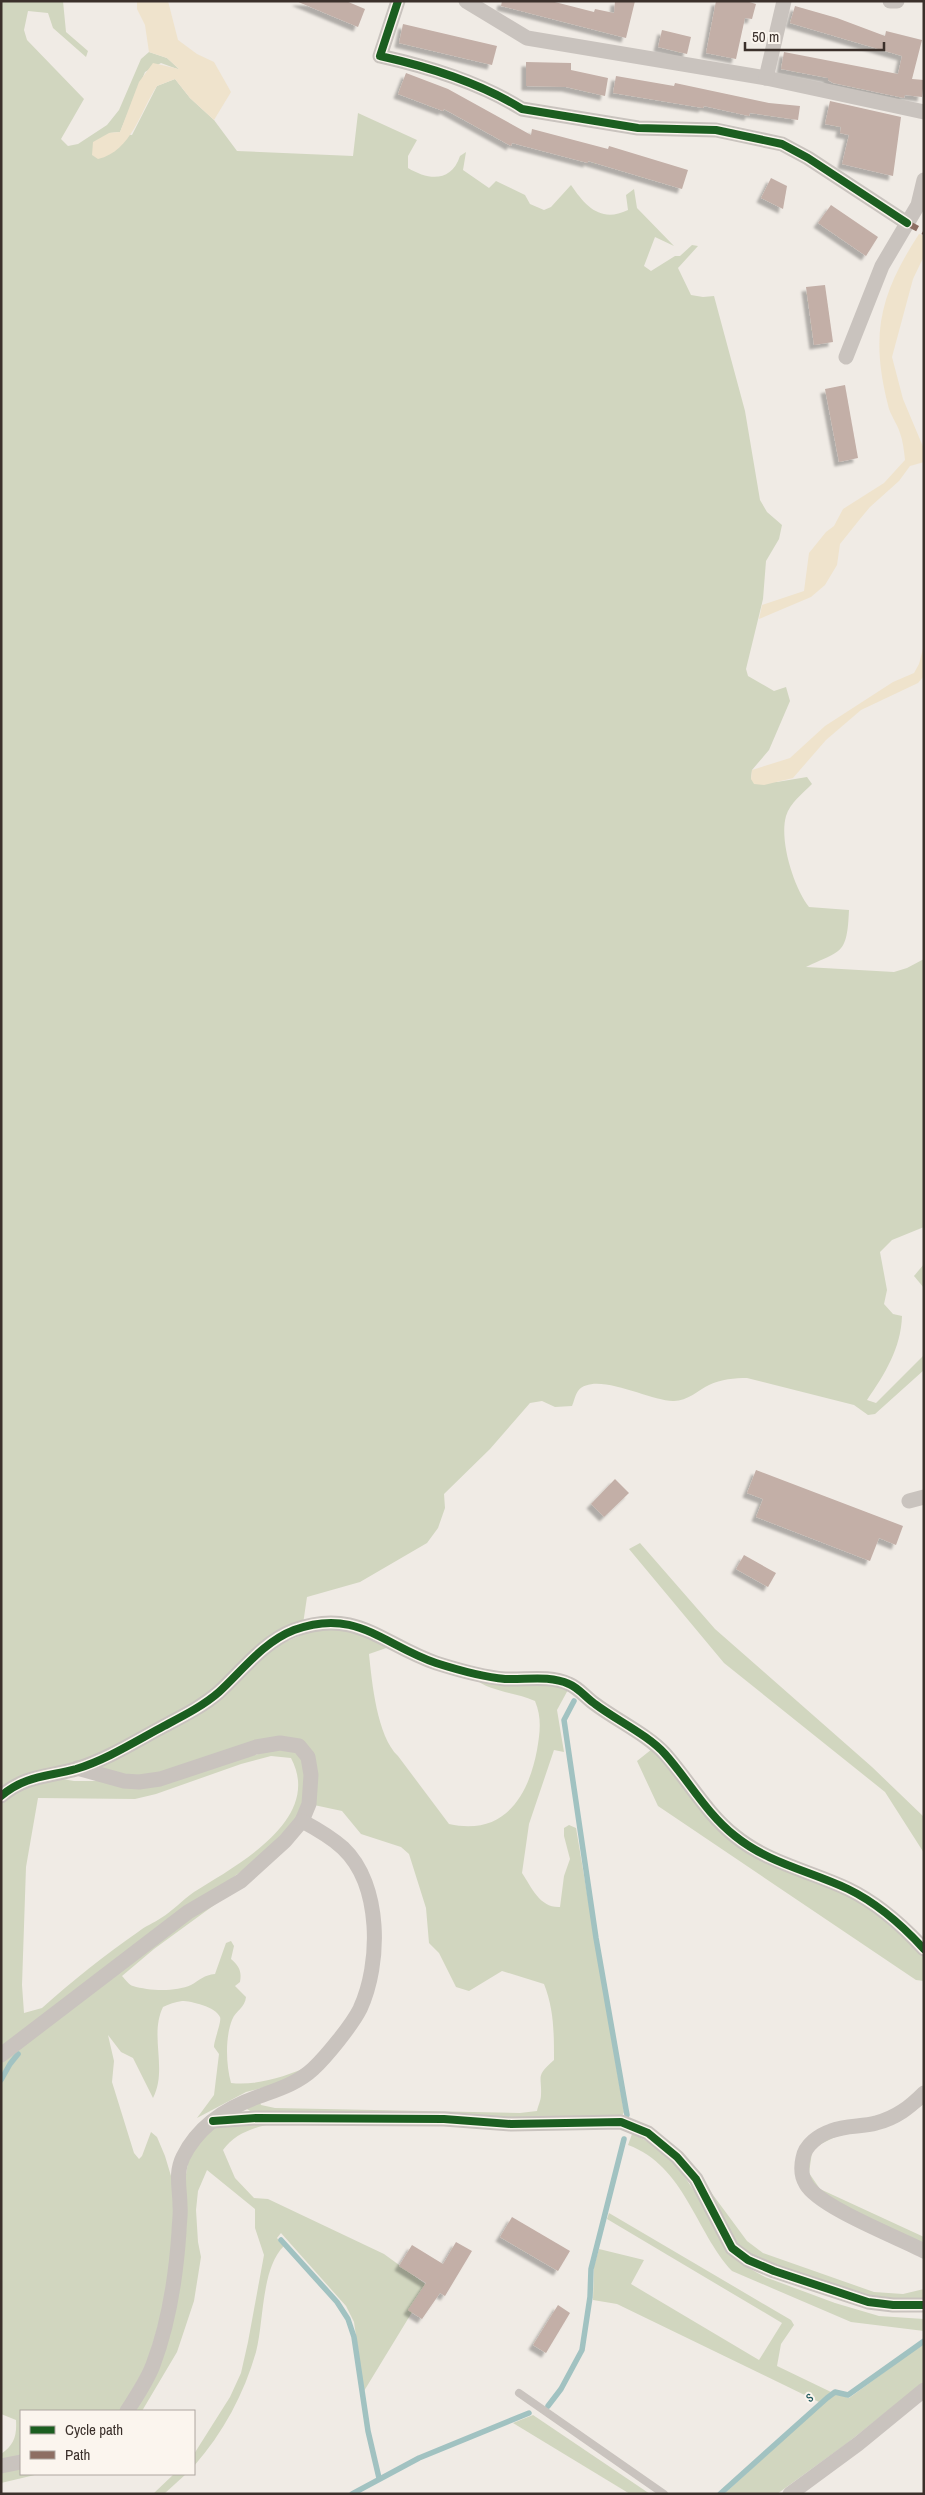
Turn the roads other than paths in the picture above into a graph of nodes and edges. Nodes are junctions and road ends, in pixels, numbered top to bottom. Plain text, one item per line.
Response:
1 (398, 1) edge
2 (466, 1) edge
3 (784, 1) edge
4 (890, 1) edge
5 (897, 1) edge
6 (766, 78) junction
7 (924, 112) edge
8 (924, 180) edge
9 (907, 223) junction
10 (846, 357) dead end
11 (77, 1768) junction
12 (1, 1796) edge
13 (302, 1822) junction
14 (924, 1949) edge
15 (1, 2055) edge
16 (924, 2093) edge
17 (213, 2121) junction
18 (924, 2252) edge
19 (924, 2305) edge
20 (924, 2390) edge
21 (519, 2393) dead end
22 (128, 2410) edge
23 (20, 2462) edge
24 (1, 2466) edge
25 (664, 2494) edge
26 (790, 2494) edge

1 - 9 street
2 - 6 street
3 - 6 street
4 - 5 street
6 - 7 street
8 - 9 street
9 - 10 street
11 - 12 street
11 - 13 street
11 - 14 street
13 - 15 street
13 - 17 street
16 - 18 street
17 - 19 street
17 - 22 street
20 - 26 street
21 - 25 lane
23 - 24 street

